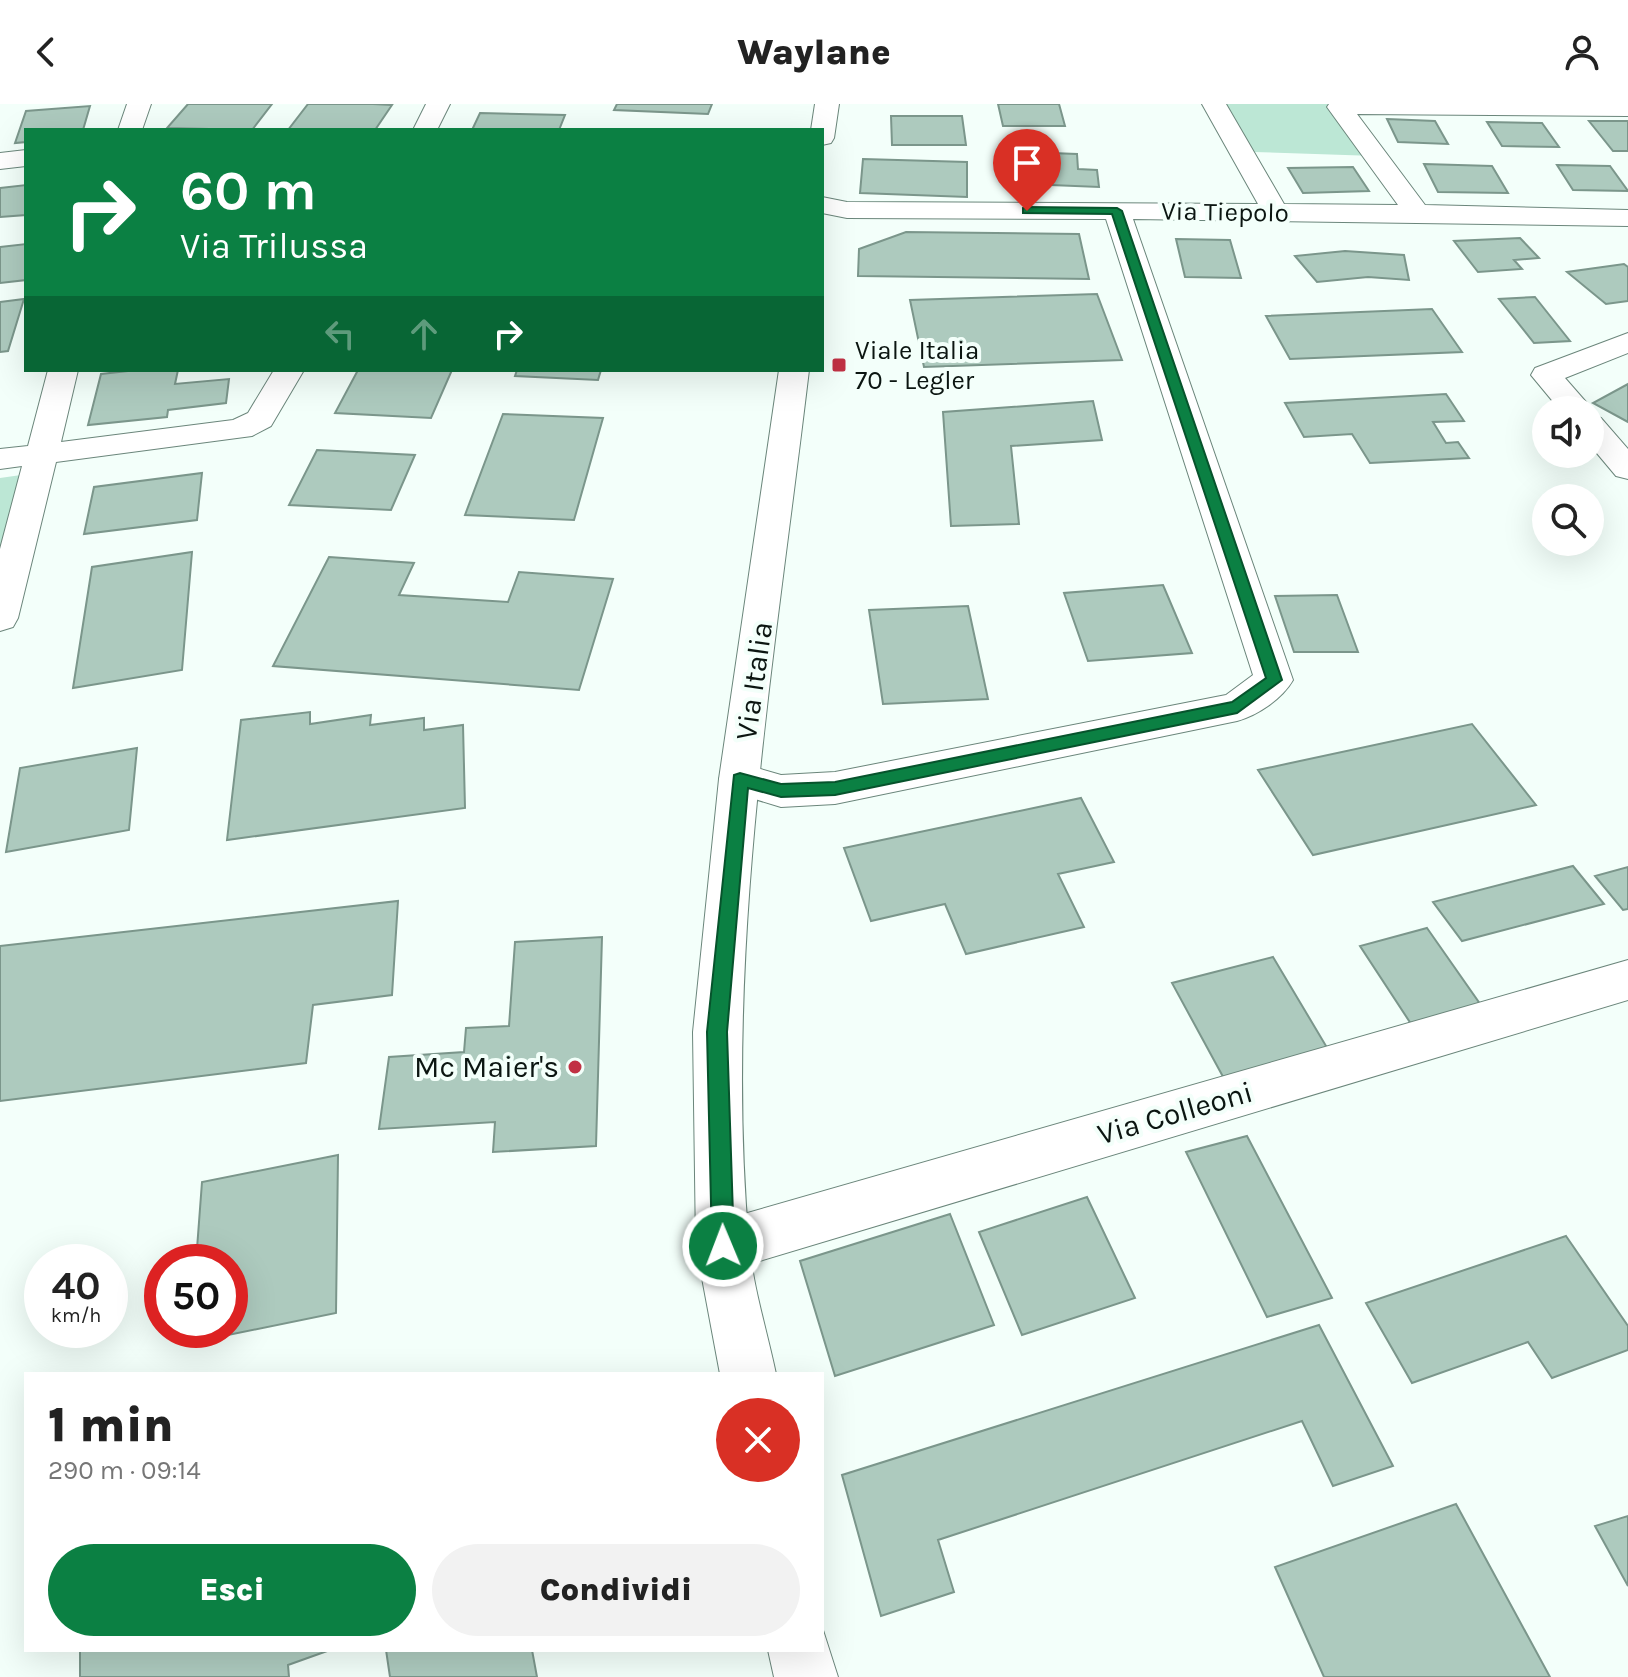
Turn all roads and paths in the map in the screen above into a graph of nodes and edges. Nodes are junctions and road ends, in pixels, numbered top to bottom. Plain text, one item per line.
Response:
1 (139, 104) edge
2 (438, 104) edge
3 (827, 104) edge
4 (1214, 104) edge
5 (1628, 109) edge
6 (131, 128) edge
7 (426, 128) edge
8 (823, 128) edge
9 (24, 158) edge
10 (0, 161) edge
11 (824, 205) edge
12 (1117, 211) junction
13 (1276, 213) junction
14 (1417, 213) junction
15 (1628, 218) edge
16 (1628, 342) edge
17 (62, 372) edge
18 (288, 372) edge
19 (794, 372) edge
20 (1565, 396) edge
21 (1604, 441) edge
22 (40, 454) junction
23 (0, 459) edge
24 (1628, 469) edge
25 (0, 618) edge
26 (740, 779) junction
27 (1628, 980) edge
28 (723, 1246) junction
29 (748, 1372) edge
30 (800, 1652) edge
31 (806, 1677) edge

1 - 6 street
2 - 7 street
3 - 8 street
4 - 13 street
5 - 14 street
9 - 10 street
11 - 12 street, Via Tiepolo
12 - 13 street, Via Tiepolo
12 - 26 street
13 - 14 street, Via Tiepolo
14 - 15 street, Via Tiepolo
16 - 20 street
17 - 22 street
18 - 22 street
19 - 26 street, Via Italia
21 - 24 street
22 - 23 street
22 - 25 street
26 - 28 street, Via Italia
27 - 28 street, Via Colleoni
28 - 29 street, Via Italia
30 - 31 street

